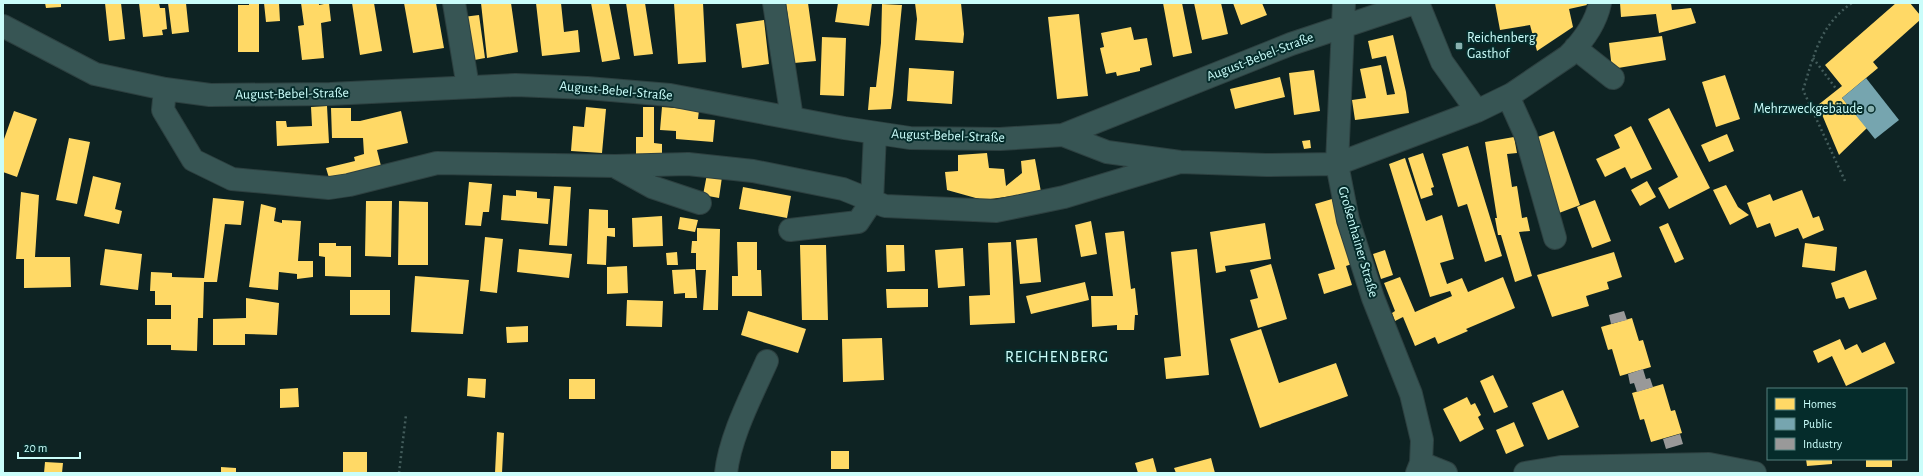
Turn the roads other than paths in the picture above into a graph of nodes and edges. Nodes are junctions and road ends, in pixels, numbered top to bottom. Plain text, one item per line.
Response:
1 (454, 3) edge
2 (774, 3) edge
3 (1344, 3) edge
4 (1414, 3) edge
5 (1418, 3) edge
6 (1600, 3) edge
7 (3, 26) edge
8 (1344, 26) junction
9 (1575, 48) junction
10 (1613, 78) dead end
11 (468, 87) junction
12 (165, 89) junction
13 (1508, 96) junction
14 (1477, 111) junction
15 (792, 118) junction
16 (875, 133) junction
17 (1063, 135) junction
18 (1180, 162) junction
19 (1337, 164) junction
20 (615, 166) junction
21 (872, 201) junction
22 (700, 203) dead end
23 (790, 230) dead end
24 (1555, 238) dead end
25 (767, 361) dead end
26 (1419, 468) edge
27 (726, 473) edge
28 (1446, 473) edge
29 (1526, 473) edge
30 (1755, 473) edge

1 - 11 street
2 - 15 street
3 - 8 street, Großenhainer Straße
4 - 8 street, August-Bebel-Straße
5 - 14 street
6 - 9 street, August-Bebel-Straße
7 - 12 street, August-Bebel-Straße
8 - 17 street, August-Bebel-Straße
8 - 19 street, Großenhainer Straße
9 - 10 street
9 - 13 street, August-Bebel-Straße
11 - 12 street, August-Bebel-Straße
11 - 15 street, August-Bebel-Straße
12 - 20 street, August-Bebel-Straße
13 - 14 street, August-Bebel-Straße
13 - 24 street
14 - 19 street, August-Bebel-Straße
15 - 16 street, August-Bebel-Straße
16 - 17 street, August-Bebel-Straße
16 - 21 street
17 - 18 street, August-Bebel-Straße
18 - 19 street, August-Bebel-Straße
18 - 21 street, August-Bebel-Straße
19 - 26 street, Großenhainer Straße
20 - 21 street, August-Bebel-Straße
20 - 22 street, August-Bebel-Straße
21 - 23 street
25 - 27 street
26 - 28 street
29 - 30 street

